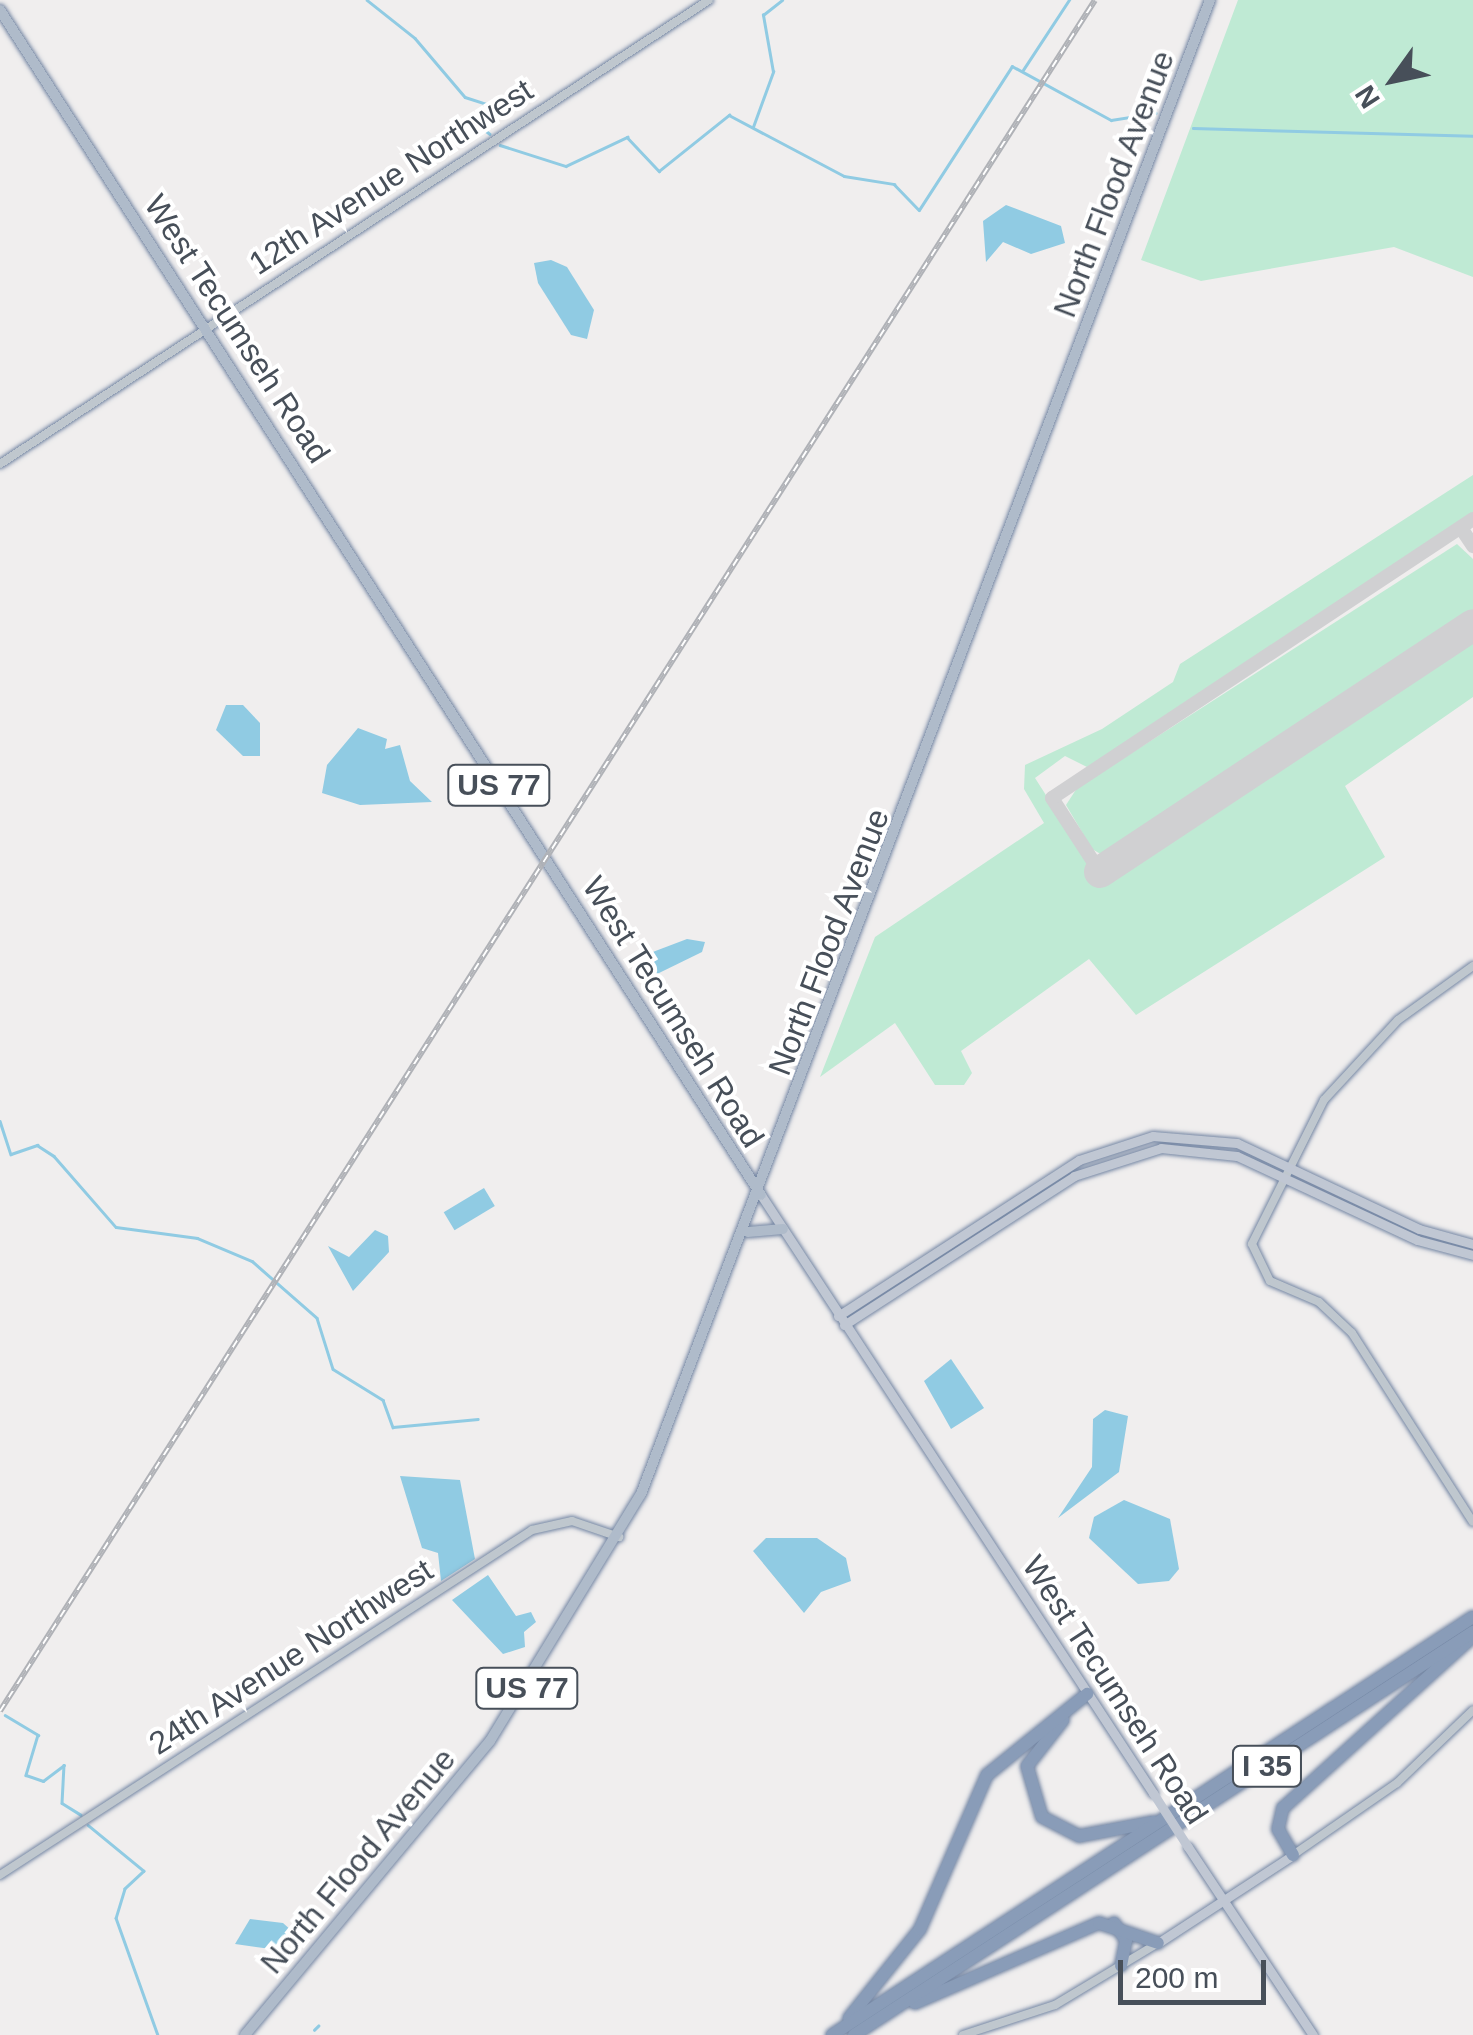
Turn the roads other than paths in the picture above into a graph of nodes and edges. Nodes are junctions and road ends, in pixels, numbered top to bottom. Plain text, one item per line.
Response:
1 (710, 0) edge
2 (1210, 0) edge
3 (3, 14) edge
4 (207, 326) junction
5 (0, 464) edge
6 (1473, 966) edge
7 (773, 1162) junction
8 (1287, 1164) junction
9 (745, 1171) junction
10 (1280, 1176) junction
11 (761, 1195) junction
12 (1336, 1204) junction
13 (1370, 1206) junction
14 (783, 1229) junction
15 (747, 1232) junction
16 (1473, 1244) edge
17 (1473, 1255) edge
18 (841, 1320) junction
19 (1462, 1501) junction
20 (1473, 1511) edge
21 (1473, 1522) edge
22 (619, 1537) junction
23 (1473, 1618) edge
24 (1473, 1634) edge
25 (1089, 1697) junction
26 (1473, 1710) edge
27 (1162, 1821) junction
28 (1293, 1855) junction
29 (0, 1875) edge
30 (1223, 1900) junction
31 (1112, 1922) junction
32 (1158, 1942) junction
33 (1122, 1966) junction
34 (876, 2021) junction
35 (834, 2034) edge
36 (245, 2035) edge
37 (854, 2035) edge
38 (962, 2035) edge
39 (1314, 2035) edge

1 - 4 street, 12th Avenue Northwest
2 - 7 main road, North Flood Avenue
3 - 4 main road, West Tecumseh Road / US 77
4 - 5 street, 12th Avenue Northwest
4 - 9 main road, West Tecumseh Road / US 77
6 - 8 street
7 - 9 main road
7 - 11 main road, North Flood Avenue
8 - 10 street
8 - 13 main road
8 - 18 main road
9 - 11 main road, West Tecumseh Road / US 77
10 - 12 main road
10 - 18 main road
10 - 19 street
11 - 14 main road, West Tecumseh Road
11 - 15 main road, North Flood Avenue / US 77
12 - 13 main road
12 - 17 main road
13 - 16 main road
14 - 15 main road
14 - 18 main road, West Tecumseh Road
15 - 22 main road, North Flood Avenue / US 77
18 - 25 main road, West Tecumseh Road
19 - 20 street
19 - 21 street
22 - 29 street, 24th Avenue Northwest
22 - 36 main road, North Flood Avenue / US 77
23 - 27 highway, I 35
24 - 28 highway
24 - 34 highway, I 35
25 - 27 highway
25 - 30 main road, West Tecumseh Road, bridge
25 - 35 highway
26 - 28 street
27 - 35 highway, I 35
28 - 30 main road
30 - 32 main road
30 - 39 main road, West Tecumseh Road
31 - 32 highway
31 - 33 highway
31 - 34 highway
32 - 33 street
33 - 38 street
34 - 37 highway, I 35

